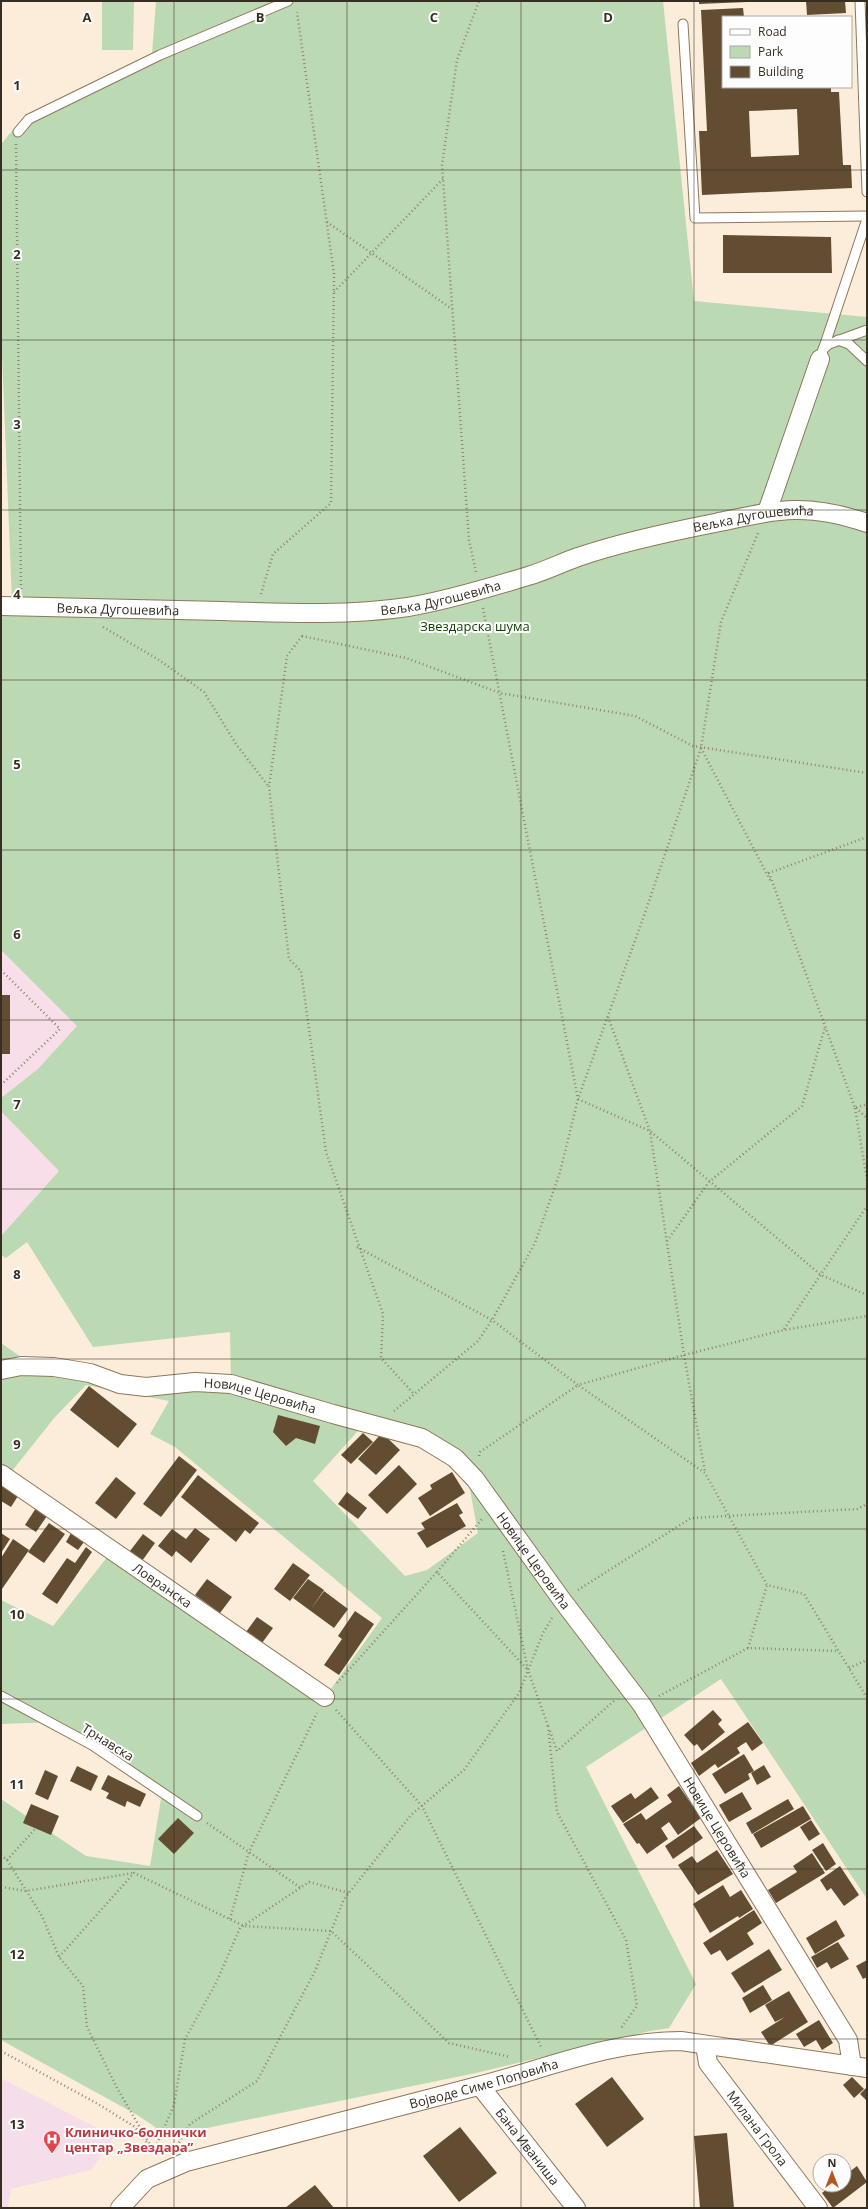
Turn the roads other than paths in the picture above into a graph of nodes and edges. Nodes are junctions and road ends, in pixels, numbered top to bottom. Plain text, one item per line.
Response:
1 (288, 1) edge
2 (860, 1) edge
3 (683, 24) dead end
4 (18, 132) road end
5 (867, 192) edge
6 (867, 217) edge
7 (867, 330) edge
8 (838, 340) junction
9 (821, 354) junction
10 (867, 361) edge
11 (767, 512) junction
12 (867, 523) edge
13 (1, 606) edge
14 (1, 1370) edge
15 (1, 1474) edge
16 (1, 1696) edge
17 (325, 1697) road end
18 (197, 1816) road end
19 (705, 2045) junction
20 (859, 2067) edge
21 (480, 2086) junction
22 (120, 2208) edge
23 (576, 2208) edge
24 (818, 2208) edge

1 - 4 lane
2 - 5 lane
3 - 6 lane
6 - 9 lane
7 - 8 lane
8 - 9 lane
8 - 10 lane
9 - 11 street
11 - 12 street, Вељка Дугошевића
11 - 13 street, Вељка Дугошевића
14 - 20 street, Новице Церовића
15 - 17 street, Ловранска
16 - 18 lane, Трнавска
19 - 20 street, Војводе Симе Поповића
19 - 21 street, Војводе Симе Поповића
19 - 24 street, Милана Грола
21 - 22 street, Војводе Симе Поповића
21 - 23 street, Бана Иваниша

